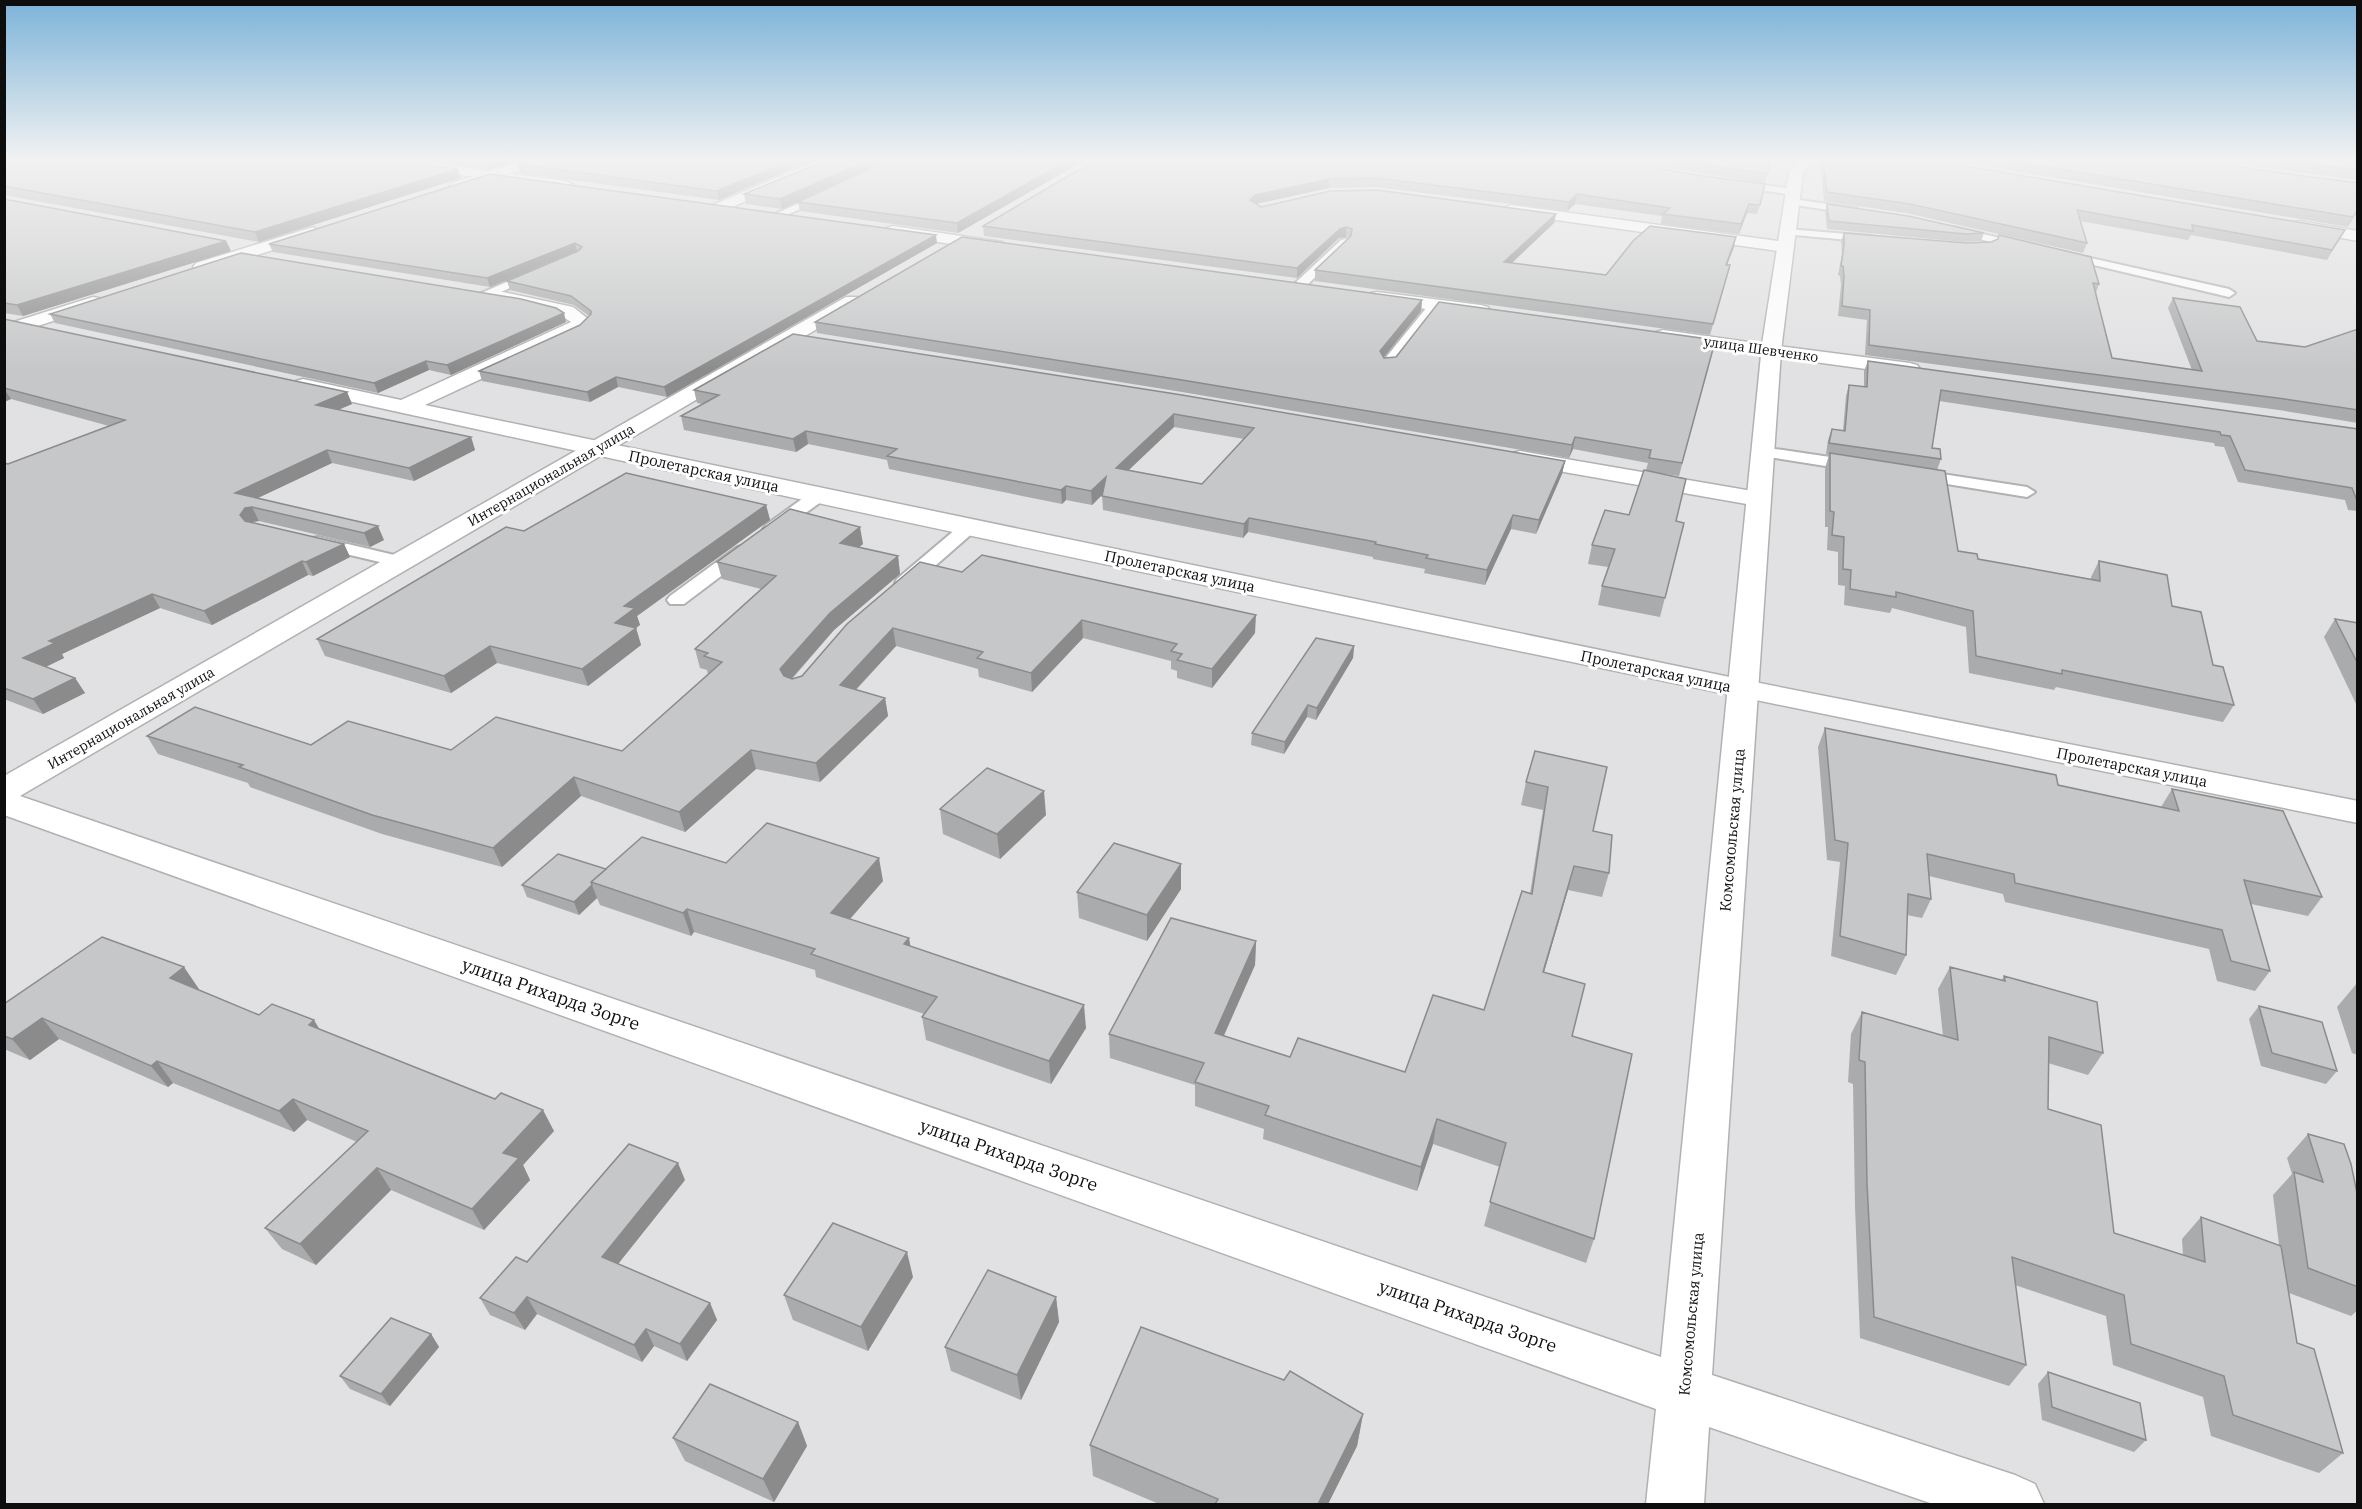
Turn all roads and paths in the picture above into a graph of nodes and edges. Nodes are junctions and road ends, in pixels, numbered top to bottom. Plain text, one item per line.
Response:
1 (319, 230) edge
2 (889, 230) edge
3 (975, 230) edge
4 (1788, 230) edge
5 (1841, 230) edge
6 (1957, 230) edge
7 (2325, 230) edge
8 (2358, 236) edge
9 (958, 240) junction
10 (1881, 240) edge
11 (225, 242) edge
12 (1345, 242) edge
13 (2004, 242) junction
14 (1017, 248) edge
15 (1974, 248) edge
16 (251, 252) junction
17 (928, 258) edge
18 (277, 260) edge
19 (546, 269) edge
20 (185, 273) edge
21 (1292, 286) joint
22 (462, 290) edge
23 (1321, 290) edge
24 (868, 292) edge
25 (2229, 293) dead end
26 (485, 294) junction
27 (1355, 294) edge
28 (106, 298) edge
29 (1435, 305) junction
30 (1504, 315) edge
31 (12, 325) edge
32 (1643, 333) edge
33 (72, 334) edge
34 (789, 337) junction
35 (824, 342) edge
36 (1771, 351) junction
37 (1388, 364) edge
38 (1924, 371) edge
39 (277, 379) edge
40 (403, 407) junction
41 (596, 449) junction
42 (1762, 452) junction
43 (1499, 454) edge
44 (1878, 470) edge
45 (1901, 473) edge
46 (2027, 492) dead end
47 (819, 495) junction
48 (1758, 499) junction
49 (969, 527) junction
50 (302, 538) edge
51 (401, 562) junction
52 (888, 597) edge
53 (677, 600) dead end
54 (1744, 689) junction
55 (4, 791) edge
56 (4, 803) edge
57 (2358, 812) edge
58 (1684, 1392) junction
59 (1675, 1504) edge
60 (2015, 1504) edge

1 - 16 street
2 - 9 street
3 - 9 street
4 - 36 street, Комсомольская улица
5 - 10 lane
6 - 13 lane
7 - 8 street
9 - 14 street
9 - 17 street
11 - 16 street
12 - 21 lane
13 - 15 lane
13 - 25 lane
16 - 18 street
16 - 20 street
19 - 26 lane
21 - 23 street
22 - 26 street
24 - 34 street, Интернациональная улица
26 - 40 street
27 - 29 street
28 - 31 street
29 - 30 street
29 - 37 lane
31 - 33 street
32 - 36 street, улица Шевченко
34 - 35 street
34 - 41 street, Интернациональная улица
36 - 38 street, улица Шевченко
36 - 42 street, Комсомольская улица
39 - 40 street, Пролетарская улица
40 - 41 street, Пролетарская улица
41 - 47 street, Пролетарская улица
41 - 51 street, Интернациональная улица
42 - 44 lane
42 - 48 street, Комсомольская улица
43 - 48 street
45 - 46 lane
47 - 49 street, Пролетарская улица
47 - 53 lane
48 - 54 street, Комсомольская улица
49 - 52 lane
49 - 54 street, Пролетарская улица
50 - 51 lane
51 - 55 street, Интернациональная улица
54 - 57 street, Пролетарская улица
54 - 58 street, Комсомольская улица
56 - 58 street, улица Рихарда Зорге
58 - 59 street, Комсомольская улица
58 - 60 street, улица Рихарда Зорге

